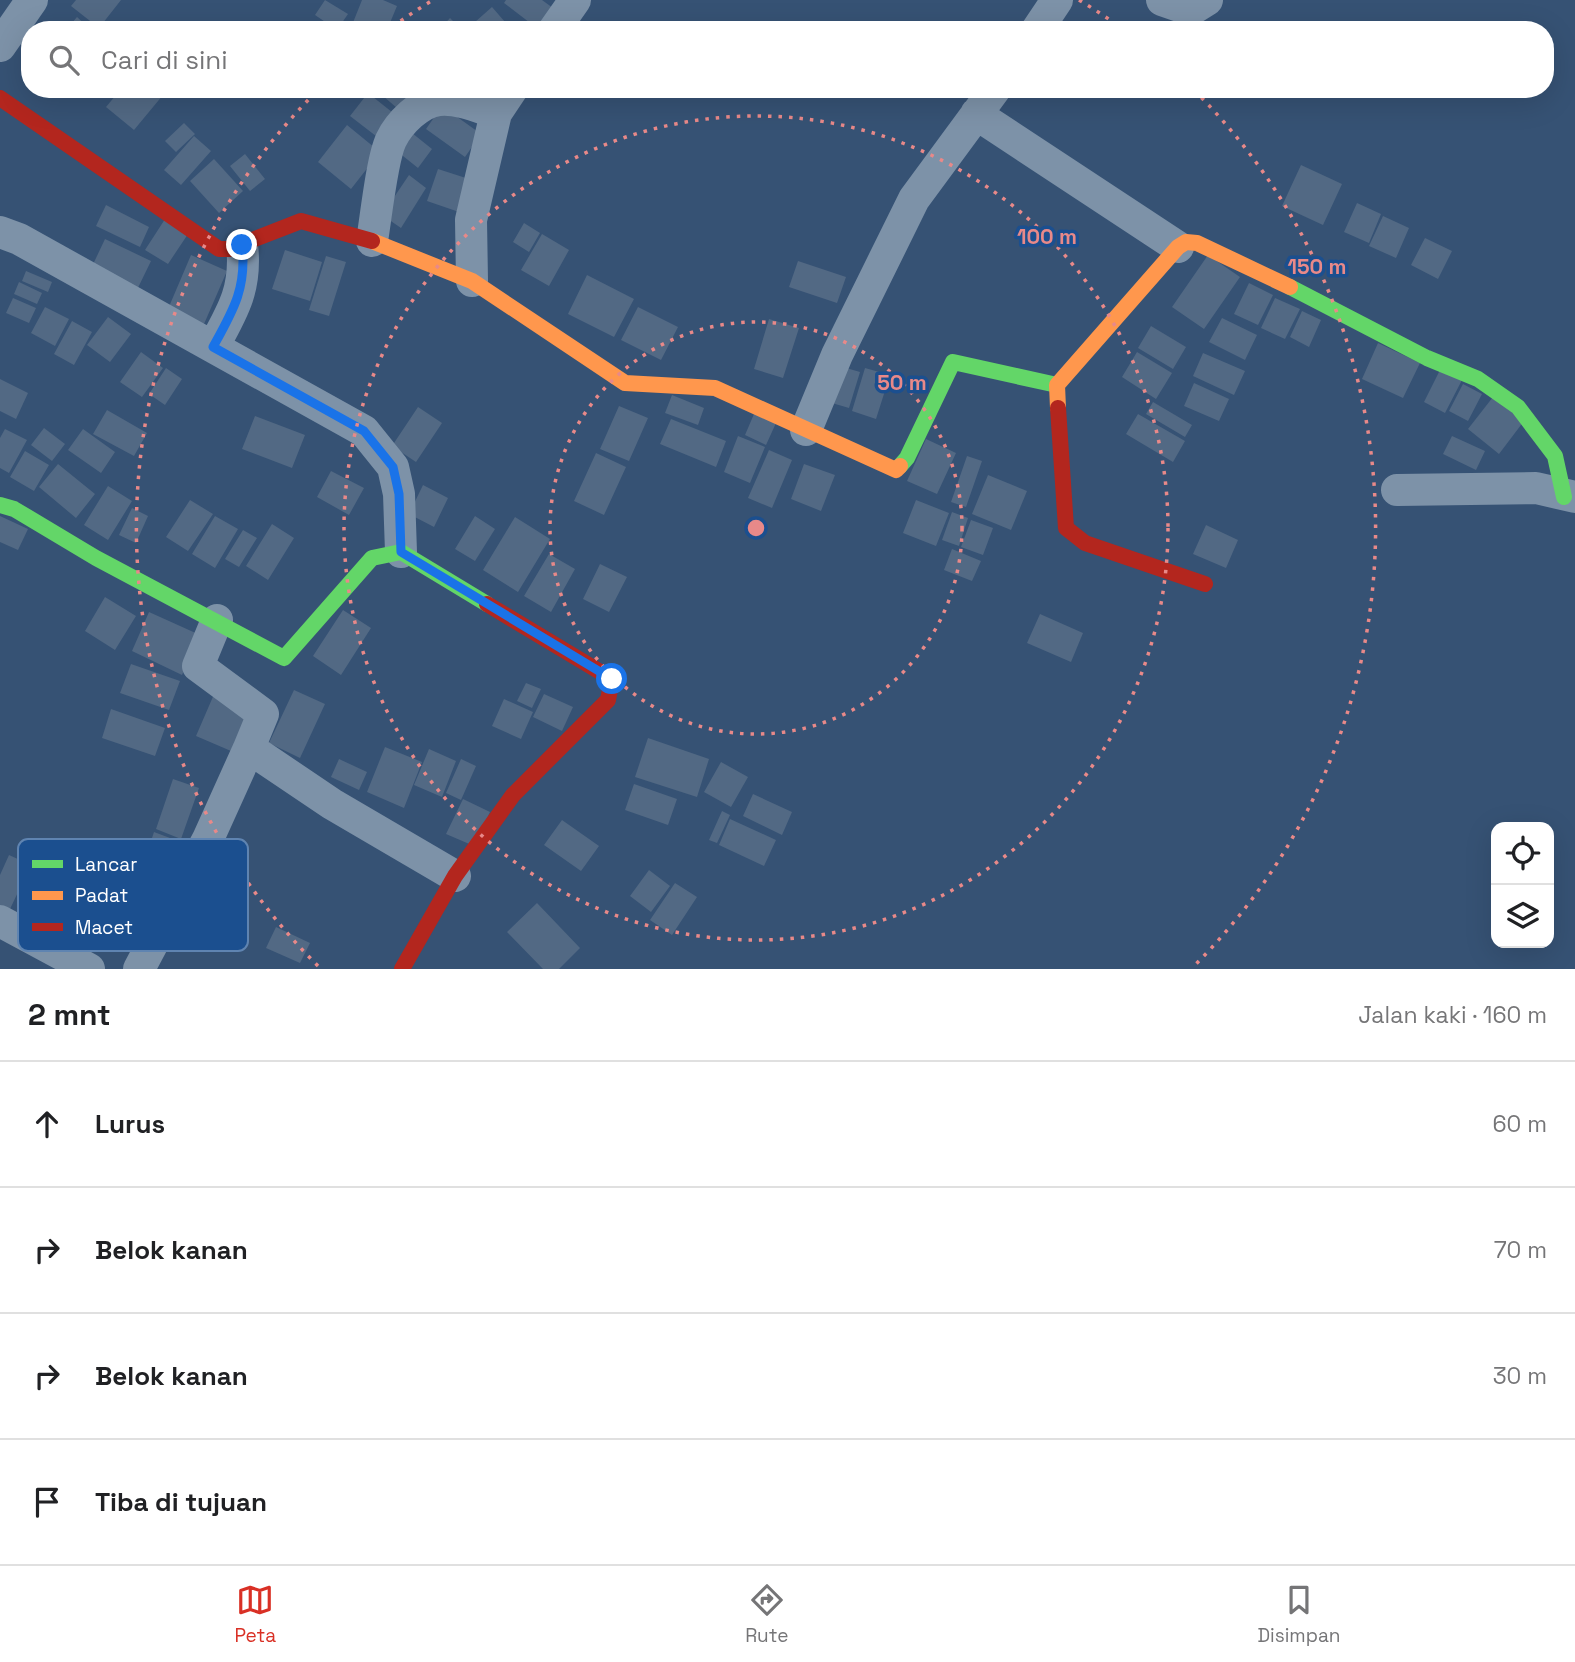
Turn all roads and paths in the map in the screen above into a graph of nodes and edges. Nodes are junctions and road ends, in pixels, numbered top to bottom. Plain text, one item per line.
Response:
1 (32, 0) edge
2 (575, 0) edge
3 (1057, 0) edge
4 (1162, 0) edge
5 (1207, 0) edge
6 (560, 21) edge
7 (1043, 21) edge
8 (0, 46) edge
9 (0, 98) edge
10 (988, 98) edge
11 (504, 101) edge
12 (976, 114) junction
13 (0, 232) edge
14 (372, 241) junction
15 (242, 245) junction
16 (1178, 247) junction
17 (472, 281) junction
18 (213, 347) junction
19 (1057, 385) junction
20 (806, 430) junction
21 (1397, 490) dead end
22 (1569, 497) edge
23 (0, 505) edge
24 (401, 552) junction
25 (1205, 584) dead end
26 (217, 621) junction
27 (249, 748) junction
28 (208, 839) edge
29 (455, 876) junction
30 (0, 921) edge
31 (18, 931) edge
32 (56, 951) edge
33 (148, 951) edge
34 (89, 969) edge
35 (138, 969) edge
36 (402, 969) edge

1 - 8 street
2 - 6 street
3 - 7 street
4 - 5 street
9 - 15 street
10 - 12 street
11 - 14 street
11 - 17 street
12 - 16 street
12 - 20 street
13 - 18 street
14 - 15 street
14 - 17 street
15 - 18 street
16 - 19 street
16 - 22 street
17 - 20 street
18 - 24 street
19 - 20 street
19 - 25 street
21 - 22 street
23 - 26 street
24 - 26 street
24 - 29 street
26 - 27 street
27 - 28 street
27 - 29 street
29 - 36 street
30 - 31 street
32 - 34 street
33 - 35 street

